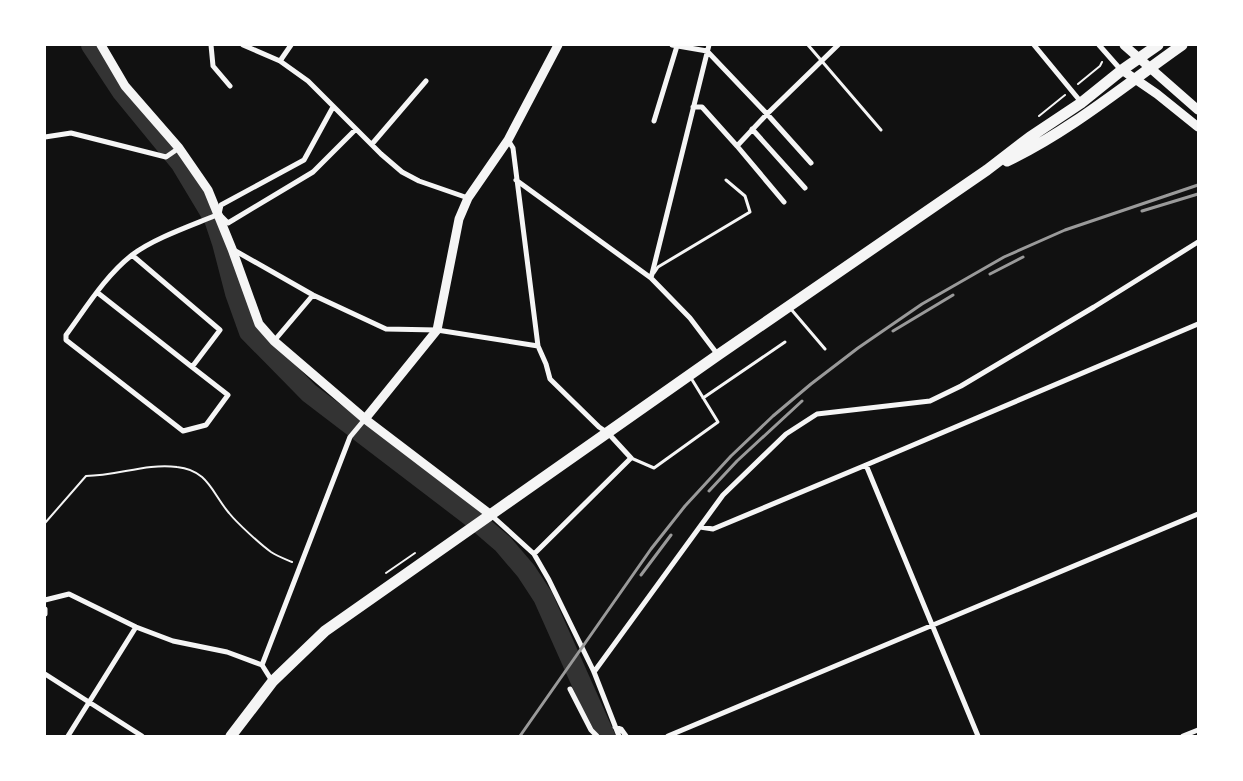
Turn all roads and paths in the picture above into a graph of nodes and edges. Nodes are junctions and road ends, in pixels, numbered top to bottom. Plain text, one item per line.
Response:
1 (101, 45) edge
2 (211, 45) edge
3 (243, 45) edge
4 (291, 45) edge
5 (558, 45) edge
6 (674, 45) edge
7 (709, 45) edge
8 (808, 45) edge
9 (838, 45) edge
10 (1034, 45) edge
11 (1099, 45) edge
12 (1124, 45) edge
13 (1158, 45) edge
14 (1182, 45) edge
15 (707, 51) junction
16 (1139, 59) junction
17 (822, 60) junction
18 (280, 61) junction
19 (1150, 68) junction
20 (1122, 70) junction
21 (1136, 79) junction
22 (426, 81) dead end
23 (230, 86) dead end
24 (1081, 102) junction
25 (333, 107) junction
26 (693, 107) junction
27 (1198, 110) edge
28 (767, 114) junction
29 (654, 121) dead end
30 (1198, 127) edge
31 (356, 129) junction
32 (752, 129) junction
33 (881, 130) dead end
34 (45, 137) edge
35 (508, 140) junction
36 (372, 144) junction
37 (737, 146) junction
38 (179, 148) junction
39 (810, 163) dead end
40 (987, 170) junction
41 (516, 180) junction
42 (726, 180) dead end
43 (805, 188) dead end
44 (468, 198) junction
45 (784, 202) dead end
46 (219, 214) junction
47 (1198, 242) edge
48 (232, 249) junction
49 (132, 255) junction
50 (651, 278) junction
51 (98, 293) junction
52 (313, 294) junction
53 (788, 306) junction
54 (1198, 324) edge
55 (436, 330) junction
56 (274, 341) junction
57 (785, 342) dead end
58 (538, 346) junction
59 (825, 349) dead end
60 (718, 355) junction
61 (192, 367) junction
62 (689, 375) junction
63 (703, 398) junction
64 (365, 419) junction
65 (608, 433) junction
66 (631, 458) junction
67 (866, 466) junction
68 (1198, 514) edge
69 (491, 515) junction
70 (45, 523) edge
71 (700, 527) junction
72 (534, 554) junction
73 (300, 566) junction
74 (45, 600) edge
75 (45, 609) edge
76 (45, 614) edge
77 (933, 626) junction
78 (136, 627) junction
79 (262, 664) junction
80 (594, 672) junction
81 (45, 674) edge
82 (272, 681) junction
83 (570, 689) dead end
84 (89, 702) junction
85 (615, 727) junction
86 (1198, 730) edge
87 (68, 736) edge
88 (142, 736) edge
89 (231, 736) edge
90 (597, 736) edge
91 (619, 736) edge
92 (626, 736) edge
93 (668, 736) edge
94 (978, 736) edge
95 (1183, 736) edge

1 - 38 street
2 - 23 street
3 - 18 street
4 - 18 street
5 - 35 street
6 - 15 street
6 - 29 street
7 - 15 street
8 - 17 lane
9 - 17 street
10 - 24 street
11 - 20 street
12 - 16 street
13 - 16 highway
14 - 19 highway
15 - 26 street
15 - 28 street
16 - 19 street
16 - 20 highway
17 - 28 street
17 - 33 lane
18 - 25 street
19 - 21 highway
19 - 27 street
20 - 21 street
20 - 24 highway
21 - 30 street
21 - 40 highway
22 - 36 street
24 - 40 highway
25 - 31 street
25 - 46 street
26 - 37 street
26 - 50 street
28 - 32 street
28 - 39 street
31 - 36 street
31 - 46 street
32 - 37 street
32 - 43 street
34 - 38 street
35 - 41 street
35 - 44 street
36 - 44 street
37 - 45 street
38 - 46 street
40 - 53 highway
41 - 50 street
41 - 58 street
42 - 50 lane
44 - 55 street
46 - 48 street
46 - 49 street
47 - 71 street
48 - 52 street
48 - 56 street
49 - 51 street
49 - 61 street
50 - 60 street
51 - 61 street
51 - 61 street
52 - 55 street
52 - 56 street
53 - 59 lane
53 - 60 highway
54 - 67 street
55 - 58 street
55 - 64 street
56 - 64 street
57 - 63 lane
58 - 65 street
60 - 62 highway
62 - 63 lane
62 - 65 highway
63 - 66 lane
64 - 69 street
64 - 73 street
65 - 66 street
65 - 69 highway
66 - 72 street
67 - 71 street
67 - 77 street
68 - 77 street
69 - 72 street
69 - 82 highway
70 - 73 path
71 - 80 street
72 - 80 street
73 - 79 street
74 - 78 street
75 - 76 street
77 - 93 street
77 - 94 street
78 - 79 street
78 - 84 street
79 - 82 street
80 - 85 street
81 - 84 street
82 - 89 highway
83 - 90 street
84 - 87 street
84 - 88 street
85 - 91 street
85 - 92 street
86 - 95 street

